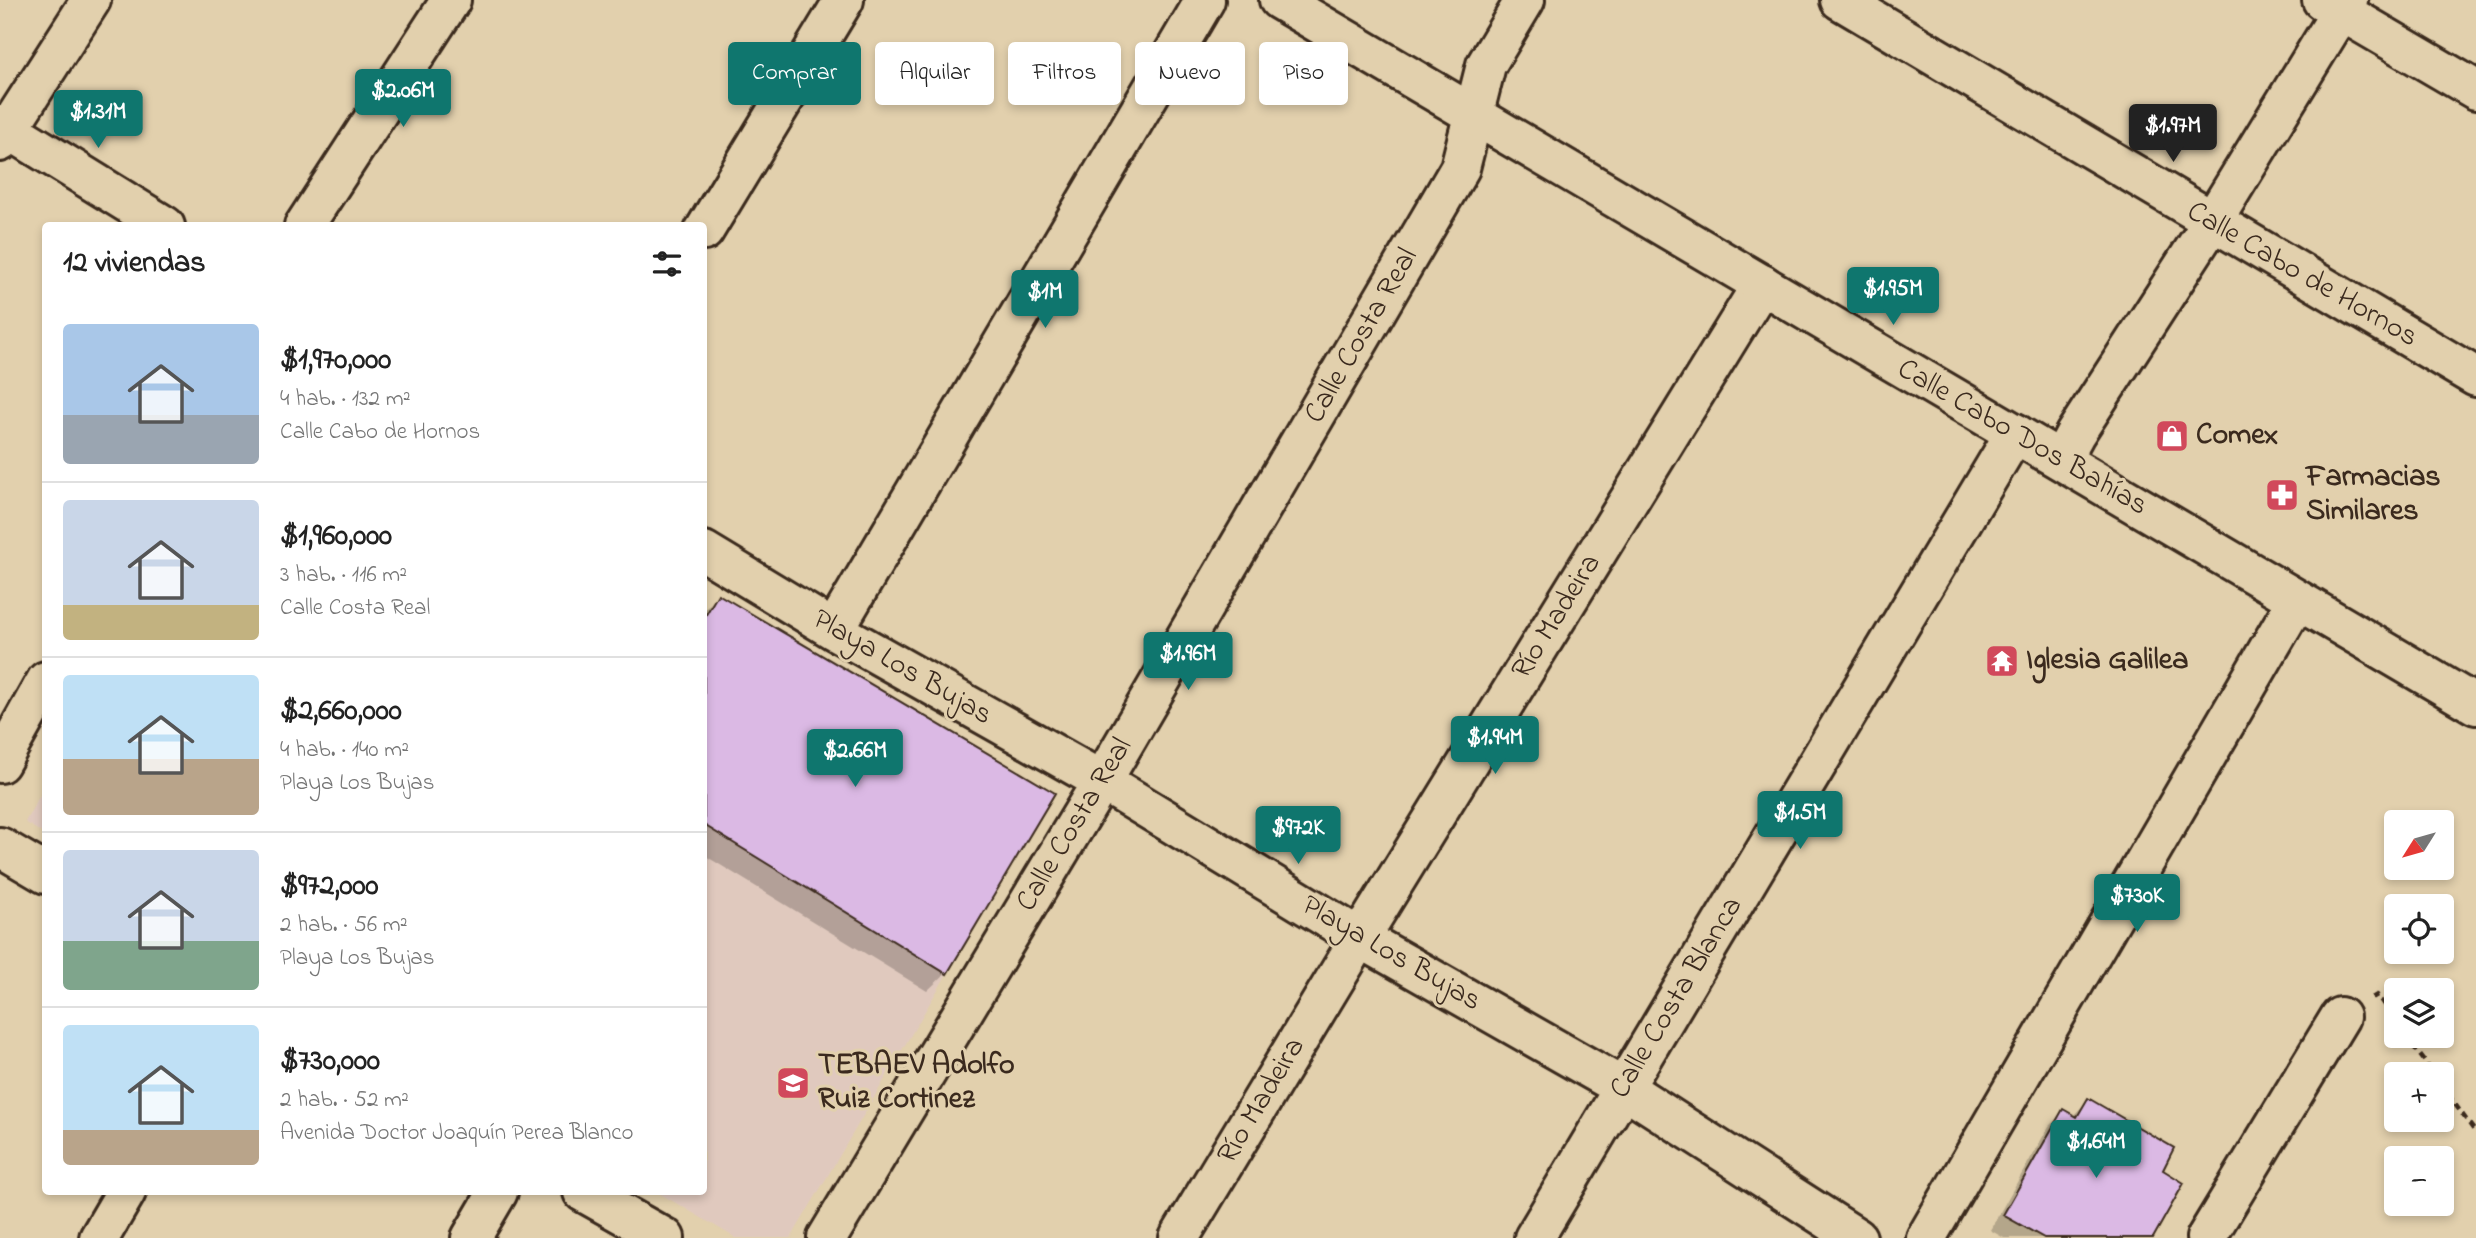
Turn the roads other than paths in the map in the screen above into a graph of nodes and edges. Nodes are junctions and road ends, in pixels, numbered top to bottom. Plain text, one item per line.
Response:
1 (91, 0) edge
2 (451, 0) edge
3 (845, 0) edge
4 (1205, 0) edge
5 (1279, 0) edge
6 (1525, 0) edge
7 (1840, 0) edge
8 (2337, 4) edge
9 (2476, 90) edge
10 (1473, 114) junction
11 (2, 132) edge
12 (158, 222) edge
13 (307, 222) edge
14 (2212, 222) junction
15 (707, 226) edge
16 (1762, 284) junction
17 (2476, 377) edge
18 (2015, 433) junction
19 (2061, 460) junction
20 (707, 553) edge
21 (2297, 600) junction
22 (834, 630) junction
23 (42, 688) edge
24 (2476, 705) edge
25 (0, 764) edge
26 (1102, 781) junction
27 (0, 847) edge
28 (42, 872) edge
29 (1360, 938) junction
30 (2340, 1017) dead end
31 (1624, 1088) junction
32 (124, 1195) edge
33 (496, 1195) edge
34 (588, 1195) edge
35 (99, 1238) edge
36 (471, 1238) edge
37 (665, 1238) edge
38 (827, 1238) edge
39 (1179, 1238) edge
40 (1534, 1238) edge
41 (1857, 1238) edge
42 (1926, 1238) edge
43 (2206, 1238) edge

1 - 11 street
2 - 13 street
3 - 15 street
4 - 22 street
5 - 10 street, Calle Cabo Dos Bahías
6 - 10 street, Calle Costa Real
7 - 14 street, Calle Cabo de Hornos
8 - 9 street
8 - 14 street
10 - 16 street, Calle Cabo Dos Bahías
10 - 26 street, Calle Costa Real
11 - 12 street
14 - 17 street, Calle Cabo de Hornos
14 - 19 street
16 - 18 street, Calle Cabo Dos Bahías
16 - 29 street, Río Madeira
18 - 19 street, Calle Cabo Dos Bahías
18 - 31 street, Calle Costa Blanca
19 - 21 street, Calle Cabo Dos Bahías
20 - 22 street, Playa Los Bujas
21 - 24 street, Calle Cabo Dos Bahías
21 - 42 street
22 - 26 street, Playa Los Bujas
23 - 25 street
26 - 29 street, Playa Los Bujas
26 - 38 street, Calle Costa Real
27 - 28 street
29 - 31 street, Playa Los Bujas
29 - 39 street, Río Madeira
30 - 43 street
31 - 40 street, Calle Costa Blanca
31 - 41 street, Playa Los Bujas
32 - 35 street
33 - 36 street
34 - 37 street

